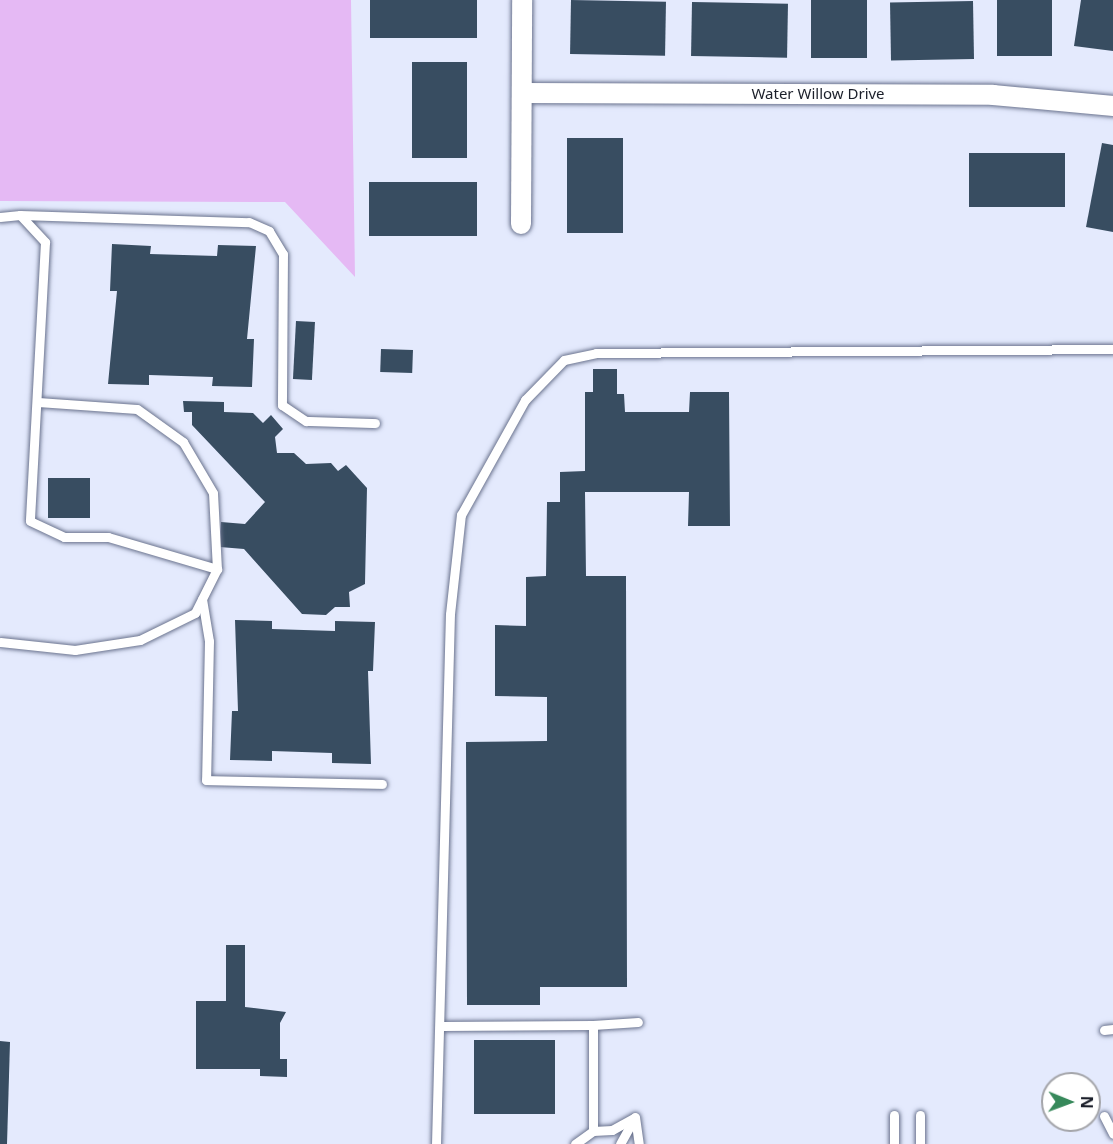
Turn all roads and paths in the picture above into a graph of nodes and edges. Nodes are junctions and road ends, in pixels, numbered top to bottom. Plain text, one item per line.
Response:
1 (522, 0) edge
2 (522, 93) junction
3 (1113, 106) edge
4 (20, 215) junction
5 (0, 217) edge
6 (521, 224) dead end
7 (1113, 349) edge
8 (38, 402) junction
9 (375, 423) dead end
10 (217, 569) junction
11 (202, 599) junction
12 (0, 642) edge
13 (382, 784) dead end
14 (638, 1022) dead end
15 (593, 1025) junction
16 (441, 1026) junction
17 (894, 1114) dead end
18 (920, 1115) dead end
19 (1104, 1116) dead end
20 (635, 1117) junction
21 (593, 1131) junction
22 (1113, 1134) edge
23 (436, 1144) edge
24 (575, 1144) edge
25 (620, 1144) edge
26 (639, 1144) edge
27 (894, 1144) edge
28 (920, 1144) edge

1 - 2 street
2 - 3 street, Water Willow Drive
2 - 6 street
4 - 5 lane
4 - 8 lane
4 - 9 lane
7 - 16 lane
8 - 10 lane
8 - 10 lane
10 - 11 lane
11 - 12 lane
11 - 13 lane
14 - 15 lane
15 - 16 lane
15 - 21 lane
16 - 23 lane
17 - 27 lane
18 - 28 lane
19 - 22 lane
20 - 21 lane
20 - 25 lane
20 - 26 lane
21 - 24 lane

